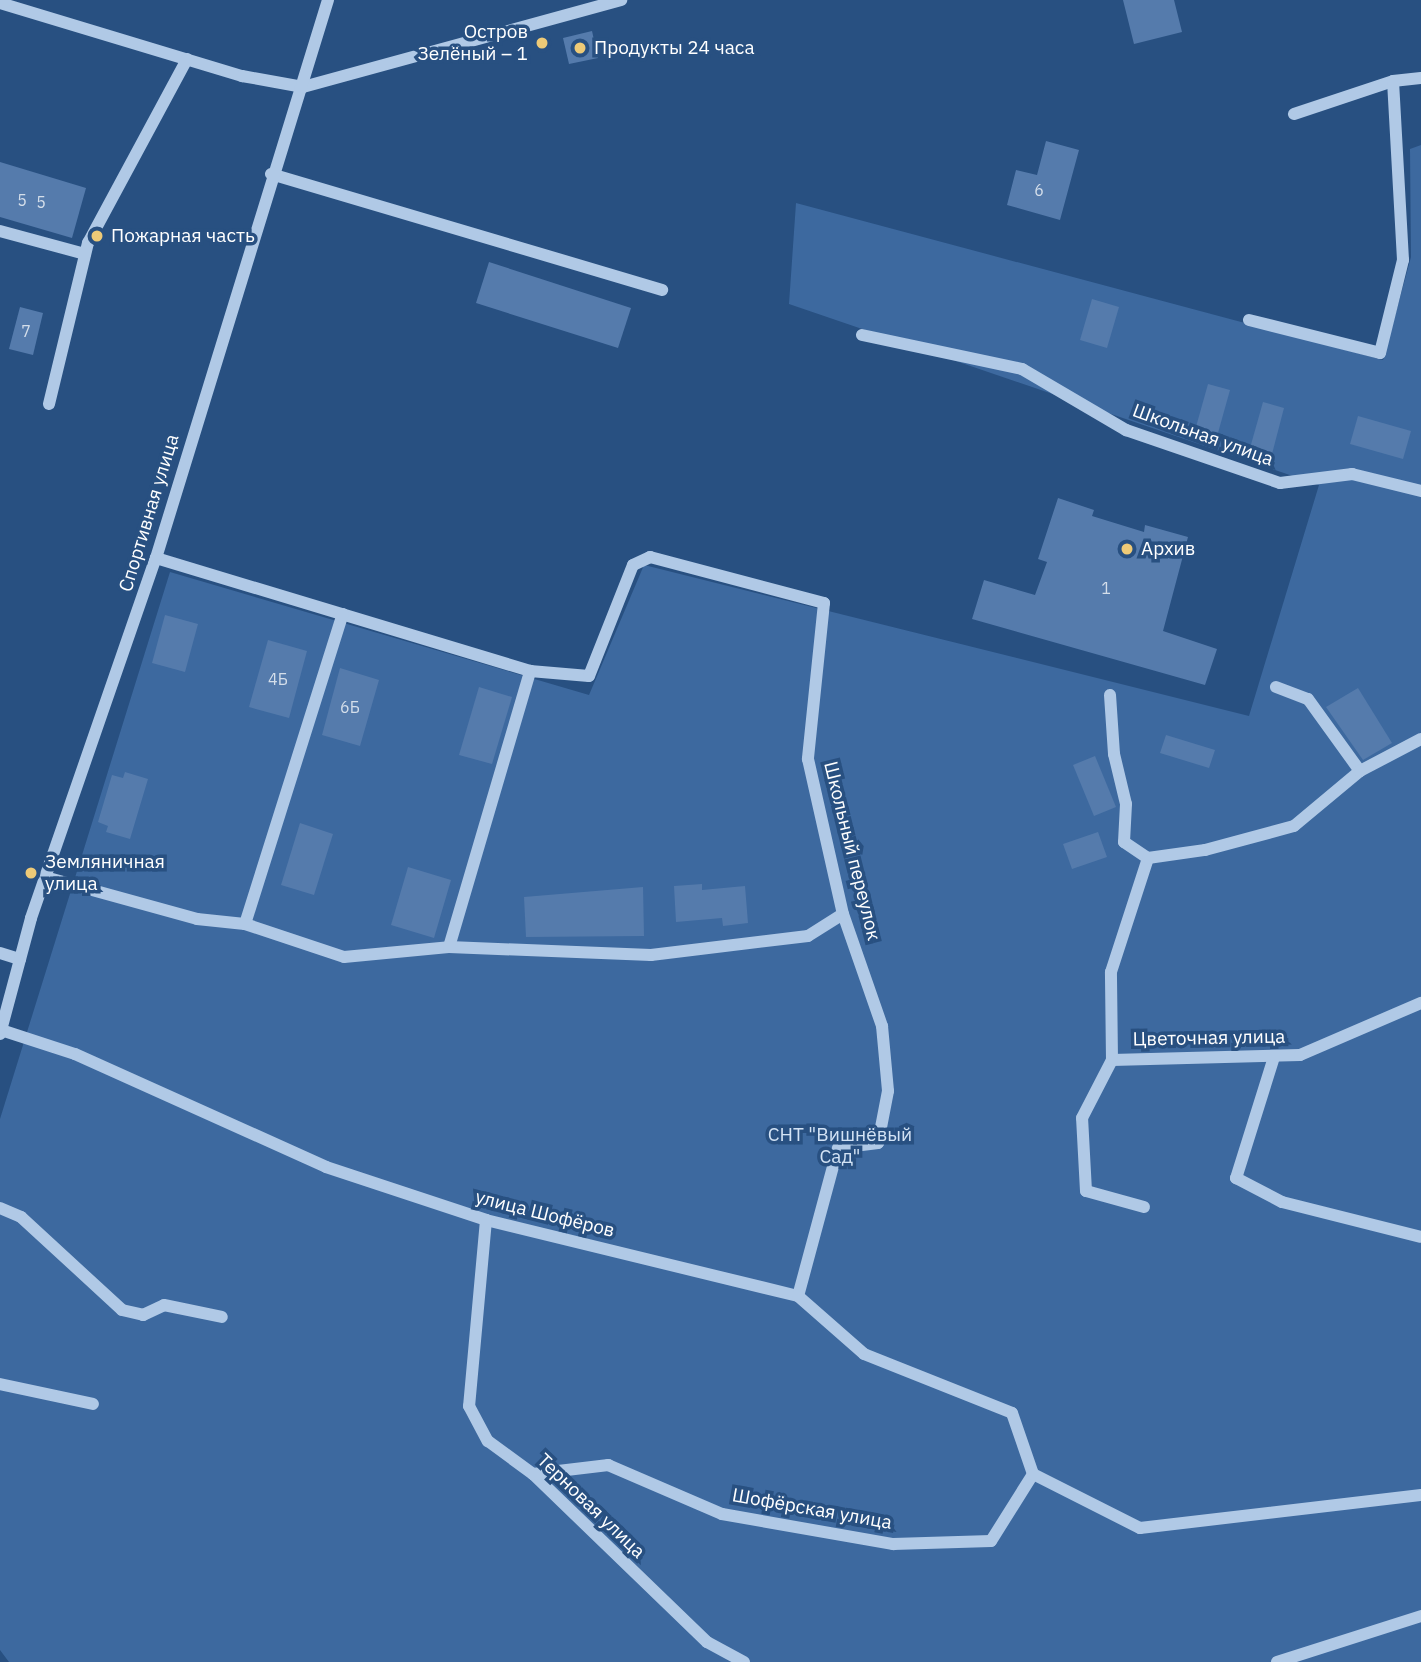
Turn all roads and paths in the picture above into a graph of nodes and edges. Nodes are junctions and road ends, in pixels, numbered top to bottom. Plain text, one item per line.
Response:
1 (328, 0) edge
2 (621, 0) edge
3 (0, 4) edge
4 (187, 59) junction
5 (1421, 78) edge
6 (1393, 80) junction
7 (303, 87) junction
8 (1294, 114) dead end
9 (271, 174) junction
10 (0, 231) edge
11 (85, 254) junction
12 (662, 290) dead end
13 (1249, 320) dead end
14 (862, 335) dead end
15 (49, 404) dead end
16 (1421, 491) edge
17 (156, 558) junction
18 (343, 614) junction
19 (530, 671) junction
20 (1276, 687) dead end
21 (1110, 695) dead end
22 (1421, 739) edge
23 (1360, 772) junction
24 (1148, 858) junction
25 (45, 877) junction
26 (843, 914) junction
27 (245, 924) junction
28 (449, 947) junction
29 (0, 953) edge
30 (20, 959) junction
31 (1421, 1003) edge
32 (1, 1032) edge
33 (1274, 1057) junction
34 (1112, 1060) junction
35 (1144, 1207) dead end
36 (0, 1208) edge
37 (486, 1220) junction
38 (1421, 1237) edge
39 (797, 1296) junction
40 (222, 1317) dead end
41 (0, 1384) edge
42 (93, 1404) dead end
43 (533, 1474) junction
44 (1033, 1474) junction
45 (1421, 1495) edge
46 (1421, 1616) edge
47 (744, 1662) edge
48 (1276, 1662) edge

1 - 7 street, Спортивная улица
2 - 7 street
3 - 4 street
4 - 7 street
4 - 11 street
5 - 6 street
6 - 8 street
6 - 13 street
7 - 9 street, Спортивная улица
9 - 12 street
9 - 17 street, Спортивная улица
10 - 11 street
11 - 15 street
14 - 16 street, Школьная улица
17 - 18 street
17 - 25 street, Спортивная улица
18 - 19 street
18 - 27 street
19 - 26 street, Школьный переулок
19 - 28 street
20 - 23 street
21 - 24 street
22 - 23 street
23 - 24 street
24 - 34 street
25 - 27 street
25 - 30 street, Спортивная улица
26 - 28 street
26 - 39 street, Школьный переулок
27 - 28 street
29 - 30 street
30 - 32 street, Спортивная улица
31 - 33 street, Цветочная улица
32 - 37 street, улица Шофёров
33 - 34 street, Цветочная улица
33 - 38 street
34 - 35 street
36 - 40 street
37 - 39 street, улица Шофёров
37 - 43 street, Терновая улица
39 - 44 street, улица Шофёров
41 - 42 street
43 - 44 street, Шофёрская улица
43 - 47 street, Терновая улица
44 - 45 street
46 - 48 street

